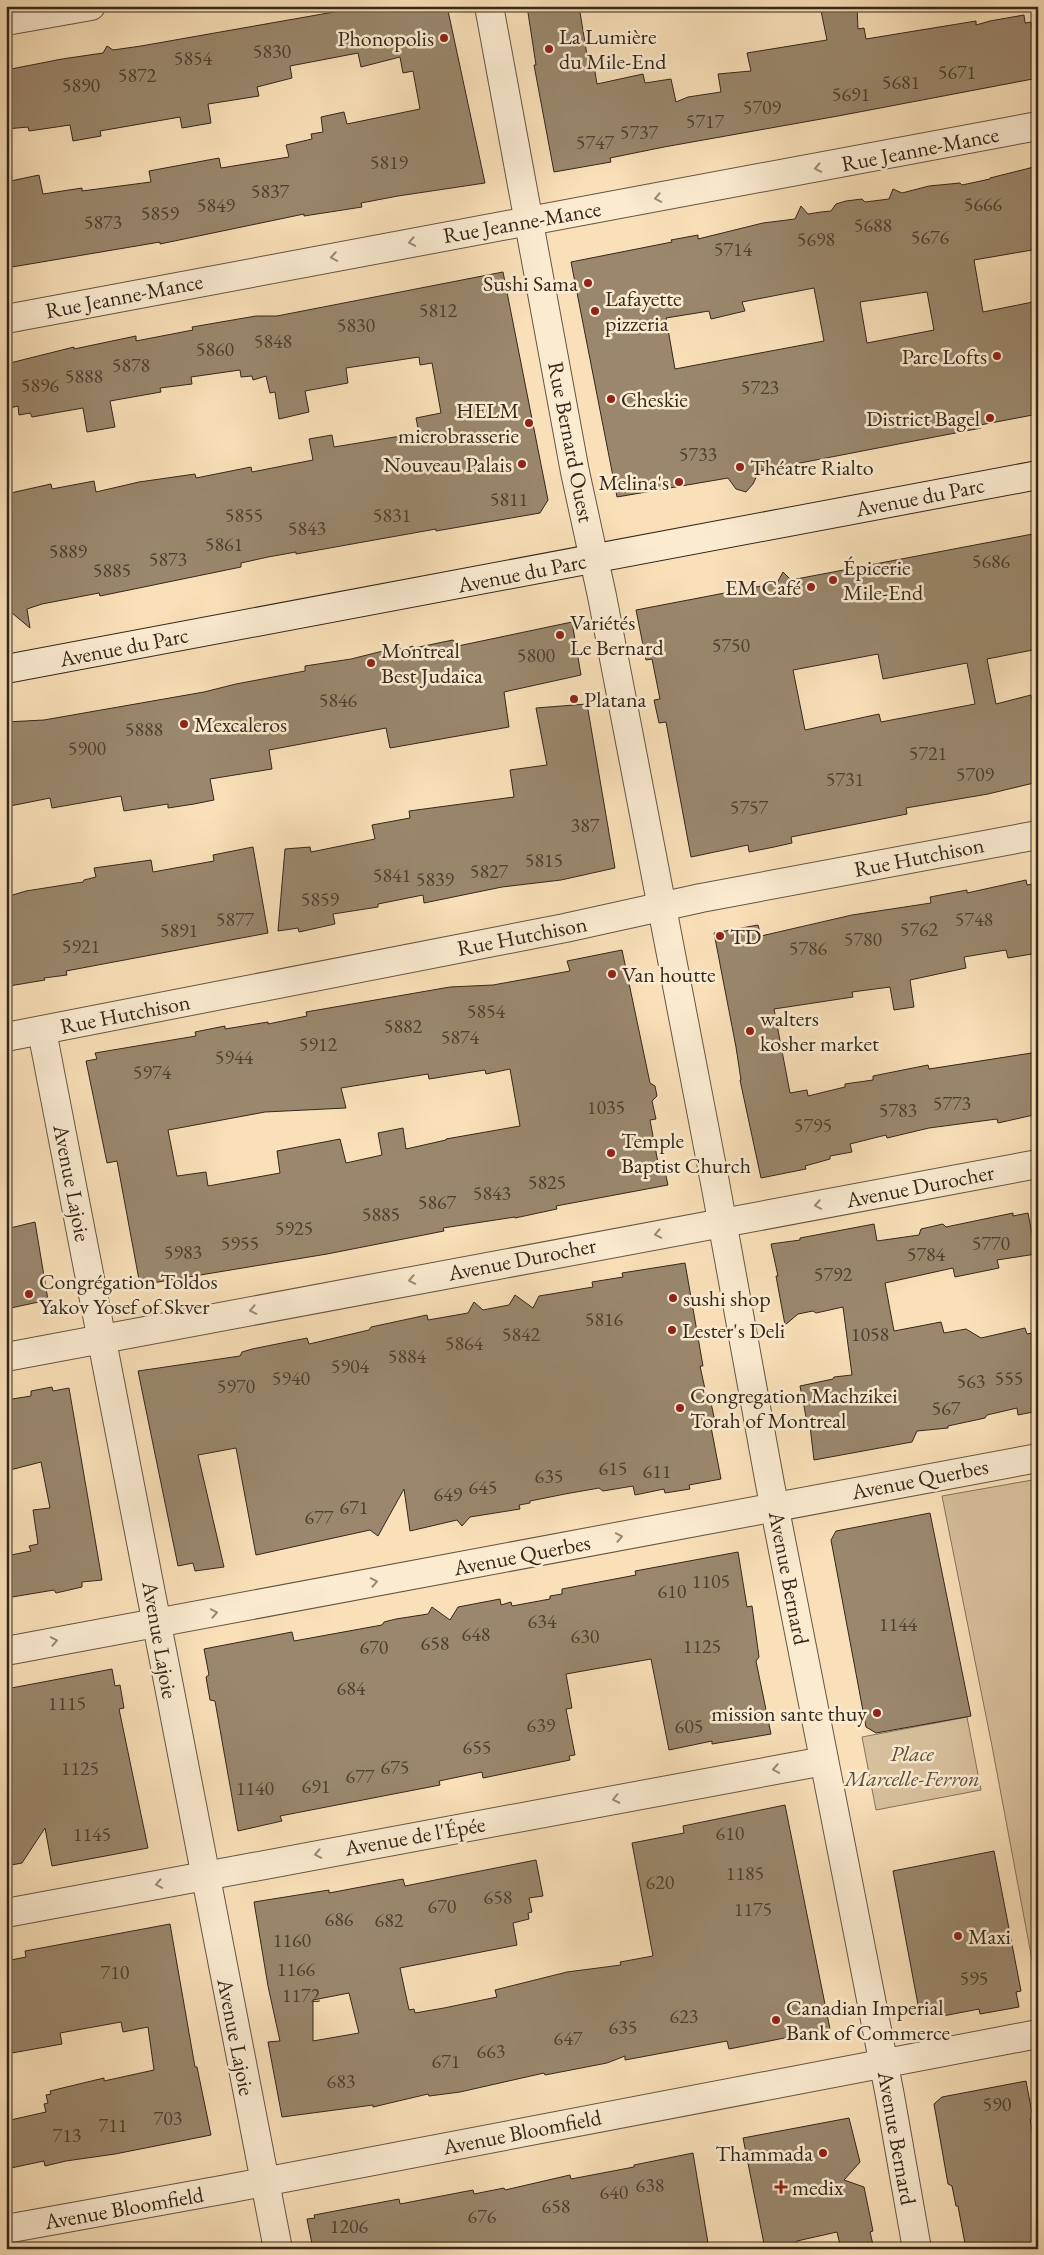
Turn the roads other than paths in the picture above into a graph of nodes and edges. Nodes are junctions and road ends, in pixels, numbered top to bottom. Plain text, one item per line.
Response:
1 (91, 6) edge
2 (489, 6) edge
3 (6, 21) edge
4 (1038, 126) edge
5 (529, 220) junction
6 (6, 319) edge
7 (1038, 475) edge
8 (594, 559) junction
9 (6, 669) edge
10 (1038, 835) edge
11 (660, 908) junction
12 (42, 1031) junction
13 (6, 1037) edge
14 (1038, 1164) edge
15 (722, 1222) junction
16 (103, 1338) junction
17 (6, 1357) edge
18 (1038, 1458) edge
19 (775, 1506) junction
20 (157, 1624) junction
21 (6, 1651) edge
22 (824, 1761) junction
23 (204, 1876) junction
24 (6, 1913) edge
25 (1038, 2034) edge
26 (884, 2064) junction
27 (264, 2182) junction
28 (6, 2229) edge
29 (278, 2249) edge
30 (918, 2249) edge

1 - 3 street
2 - 5 street, Rue Bernard Ouest
4 -> 5 street, Rue Jeanne-Mance
5 -> 6 street, Rue Jeanne-Mance
5 - 8 street, Rue Bernard Ouest
7 - 8 street, Avenue du Parc
8 - 9 street, Avenue du Parc
8 - 11 street, Rue Bernard Ouest
10 - 11 street, Rue Hutchison
11 - 12 street, Rue Hutchison
11 - 15 street, Avenue Bernard
12 - 13 street, Rue Hutchison
12 - 16 street, Avenue Lajoie
14 -> 15 street, Avenue Durocher
15 -> 16 street, Avenue Durocher
15 - 19 street, Avenue Bernard
16 - 17 street, Avenue Durocher
16 - 20 street, Avenue Lajoie
18 - 19 street, Avenue Querbes
20 -> 19 street, Avenue Querbes
19 - 22 street, Avenue Bernard
21 -> 20 street, Avenue Querbes
20 - 23 street, Avenue Lajoie
22 -> 23 street, Avenue de l'Épée
22 - 26 street, Avenue Bernard
23 -> 24 street, Avenue de l'Épée
23 - 27 street, Avenue Lajoie
25 - 26 street, Avenue Bloomfield
26 - 27 street, Avenue Bloomfield
26 - 30 street, Avenue Bernard
27 - 28 street, Avenue Bloomfield
27 - 29 street, Avenue Lajoie

